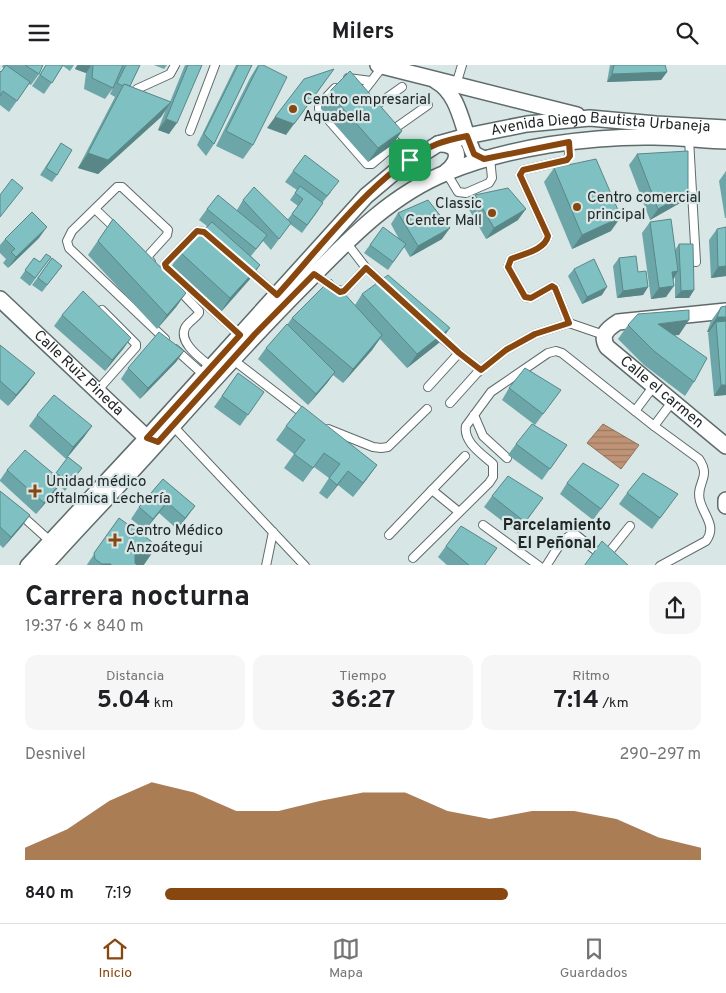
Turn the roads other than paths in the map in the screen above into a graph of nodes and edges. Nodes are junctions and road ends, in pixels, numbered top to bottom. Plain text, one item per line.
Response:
1 (175, 65) edge
2 (215, 65) edge
3 (462, 65) edge
4 (380, 66) edge
5 (428, 77) junction
6 (371, 81) junction
7 (456, 85) junction
8 (402, 87) dead end
9 (137, 89) edge
10 (428, 105) dead end
11 (370, 109) junction
12 (376, 117) edge
13 (590, 118) junction
14 (382, 125) edge
15 (726, 128) edge
16 (190, 131) dead end
17 (388, 132) junction
18 (467, 136) junction
19 (689, 139) junction
20 (726, 141) edge
21 (569, 142) junction
22 (397, 143) junction
23 (438, 144) junction
24 (490, 158) junction
25 (410, 160) junction
26 (446, 172) junction
27 (95, 209) junction
28 (121, 233) edge
29 (346, 242) junction
30 (218, 244) edge
31 (141, 251) edge
32 (147, 257) junction
33 (240, 263) edge
34 (696, 263) dead end
35 (366, 268) junction
36 (314, 274) junction
37 (394, 294) edge
38 (277, 295) junction
39 (0, 299) edge
40 (96, 305) edge
41 (726, 311) edge
42 (569, 323) junction
43 (430, 327) edge
44 (240, 335) junction
45 (604, 335) junction
46 (459, 353) junction
47 (232, 359) junction
48 (481, 370) junction
49 (207, 371) junction
50 (428, 387) dead end
51 (653, 387) junction
52 (97, 391) junction
53 (672, 402) junction
54 (450, 403) dead end
55 (427, 409) dead end
56 (635, 411) junction
57 (474, 415) junction
58 (308, 417) edge
59 (173, 426) junction
60 (322, 426) edge
61 (654, 426) junction
62 (152, 440) junction
63 (726, 446) edge
64 (465, 455) dead end
65 (507, 458) dead end
66 (432, 490) junction
67 (726, 500) edge
68 (726, 506) edge
69 (14, 509) edge
70 (459, 512) junction
71 (484, 525) dead end
72 (630, 526) dead end
73 (273, 532) junction
74 (390, 535) dead end
75 (50, 541) junction
76 (605, 557) junction
77 (413, 558) dead end
78 (28, 565) edge
79 (44, 565) edge
80 (266, 565) edge
81 (305, 565) edge
82 (539, 565) edge
83 (546, 565) edge
84 (615, 565) edge
85 (660, 565) edge

1 - 9 lane
2 - 16 lane
3 - 7 lane
4 - 5 street
4 - 6 lane
5 - 7 street
5 - 18 street
6 - 11 lane
6 - 22 lane
7 - 13 street
8 - 11 lane
10 - 17 lane
11 - 12 lane
13 - 15 street, Avenida Diego Bautista Urbaneja
13 - 18 street, Avenida Diego Bautista Urbaneja
14 - 17 lane
17 - 22 lane
18 - 23 street, Avenida Diego Bautista Urbaneja
18 - 24 street
19 - 20 street, Avenida Diego Bautista Urbaneja
19 - 21 street, Avenida Diego Bautista Urbaneja
19 - 34 lane
21 - 24 street, Avenida Diego Bautista Urbaneja
21 - 42 lane
22 - 25 lane
23 - 25 street, Avenida Diego Bautista Urbaneja
23 - 26 street
24 - 26 street, Avenida Diego Bautista Urbaneja
24 - 26 lane
25 - 38 street, Avenida Diego Bautista Urbaneja
26 - 29 street, Avenida Diego Bautista Urbaneja
27 - 28 lane
27 - 32 lane
27 - 49 lane
29 - 35 lane
29 - 36 street, Avenida Diego Bautista Urbaneja
30 - 44 lane
31 - 32 lane
32 - 49 lane
33 - 38 lane
35 - 36 lane
35 - 37 lane
36 - 47 street, Avenida Diego Bautista Urbaneja
38 - 44 street, Avenida Diego Bautista Urbaneja
39 - 52 street, Calle Ruiz Pineda
40 - 52 lane
41 - 45 street
42 - 45 lane
42 - 48 lane
43 - 46 lane
44 - 49 street, Avenida Diego Bautista Urbaneja
45 - 51 street, Calle el carmen
46 - 48 lane
46 - 50 lane
47 - 58 lane
47 - 59 street, Avenida Diego Bautista Urbaneja
48 - 54 lane
49 - 62 street, Avenida Diego Bautista Urbaneja
51 - 53 street, Calle el carmen
51 - 56 lane
52 - 62 street, Calle Ruiz Pineda
53 - 61 lane
53 - 63 street, Calle el carmen
55 - 60 lane
56 - 57 lane
56 - 61 lane
57 - 65 lane
57 - 70 lane
59 - 62 street, Avenida Diego Bautista Urbaneja
59 - 73 lane
61 - 85 lane
62 - 75 street, Avenida Diego Bautista Urbaneja
62 - 79 street, Avenida Diego Bautista Urbaneja
64 - 66 lane
66 - 70 lane
66 - 74 lane
67 - 68 street
69 - 75 lane
70 - 77 lane
71 - 82 lane
72 - 76 lane
73 - 80 lane
73 - 81 lane
75 - 78 street, Avenida Diego Bautista Urbaneja
76 - 83 lane
76 - 84 lane

